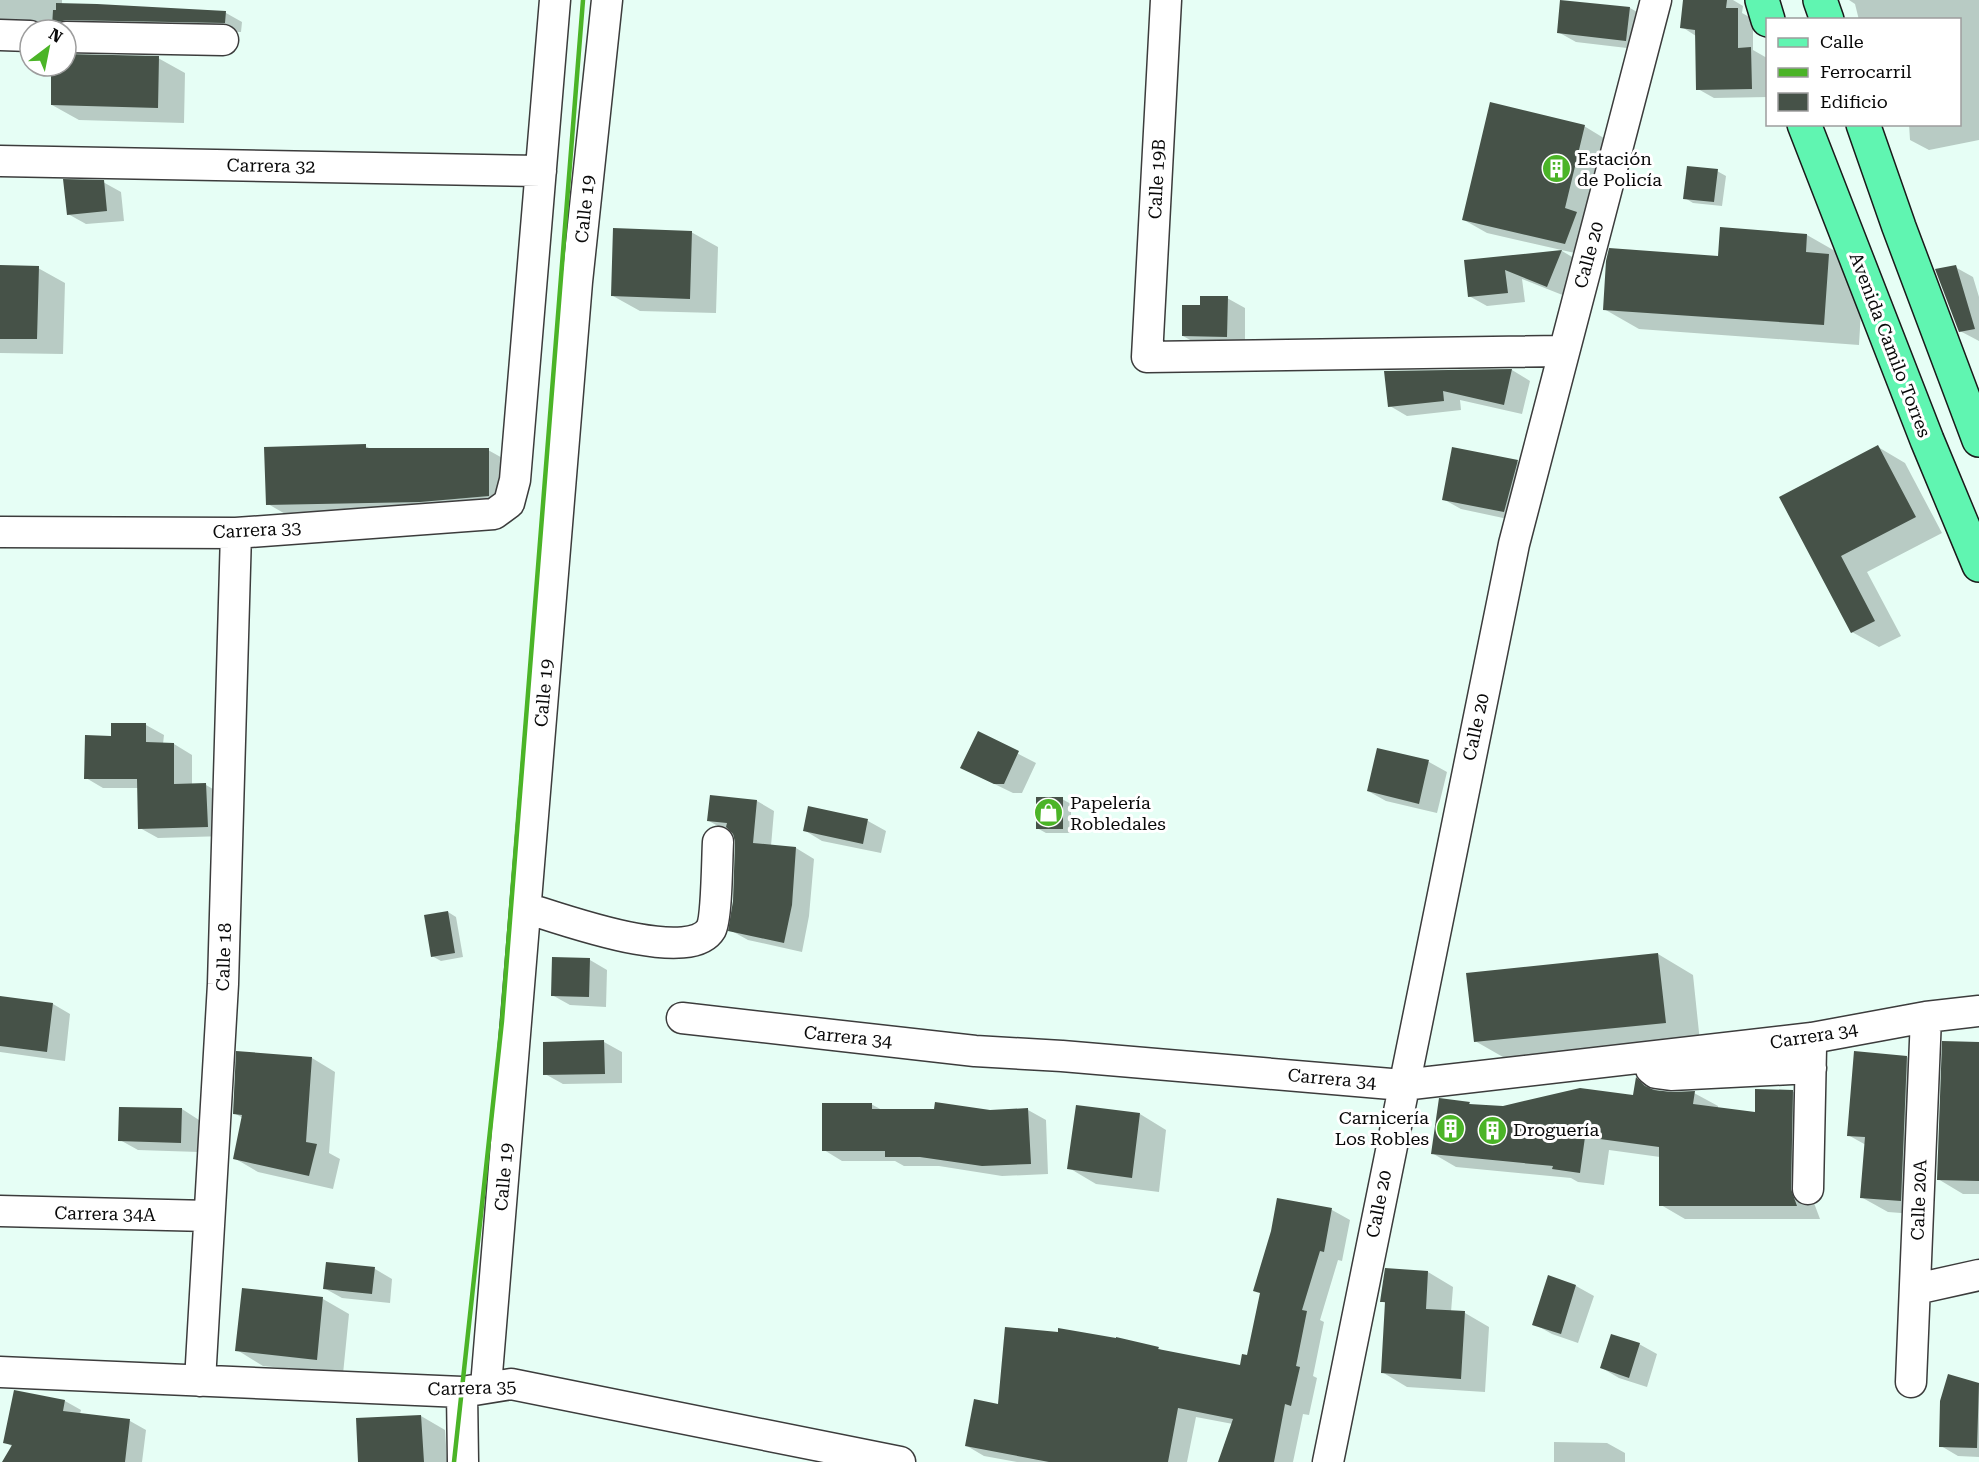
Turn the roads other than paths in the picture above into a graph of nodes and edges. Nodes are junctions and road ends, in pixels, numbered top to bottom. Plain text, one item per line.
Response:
1 (555, 0) edge
2 (607, 0) edge
3 (1166, 0) edge
4 (1656, 0) edge
5 (1762, 0) edge
6 (1820, 0) edge
7 (1767, 18) edge
8 (1826, 18) edge
9 (0, 35) edge
10 (18, 36) edge
11 (78, 37) edge
12 (223, 40) dead end
13 (1805, 126) edge
14 (1864, 126) edge
15 (0, 161) edge
16 (541, 171) junction
17 (1564, 351) junction
18 (1979, 440) edge
19 (0, 532) edge
20 (236, 533) junction
21 (1979, 565) edge
22 (718, 842) dead end
23 (526, 908) junction
24 (1979, 1011) edge
25 (1926, 1017) junction
26 (682, 1018) dead end
27 (1812, 1038) junction
28 (1650, 1057) junction
29 (1810, 1068) junction
30 (1403, 1085) junction
31 (1808, 1189) dead end
32 (0, 1211) edge
33 (209, 1216) junction
34 (1979, 1275) edge
35 (1916, 1289) junction
36 (0, 1372) edge
37 (200, 1381) junction
38 (1911, 1382) dead end
39 (474, 1389) junction
40 (464, 1462) edge
41 (900, 1462) edge
42 (1328, 1462) edge

1 - 16 street
2 - 23 street, Calle 19
3 - 17 street, Calle 19B
4 - 17 street, Calle 20
5 - 7 main road
6 - 8 main road
9 - 10 street
11 - 12 street
13 - 21 main road, Avenida Camilo Torres
14 - 18 main road
15 - 16 street, Carrera 32
16 - 20 street, Carrera 33
17 - 30 street, Calle 20
19 - 20 street, Carrera 33
20 - 33 street, Calle 18
22 - 23 street
23 - 39 street, Calle 19
24 - 25 street, Carrera 34
25 - 27 street, Carrera 34
25 - 35 street, Calle 20A
26 - 30 street, Carrera 34
27 - 28 street, Carrera 34
27 - 29 street
28 - 29 street
28 - 30 street, Carrera 34
29 - 31 street
30 - 42 street, Calle 20
32 - 33 street, Carrera 34A
33 - 37 street, Calle 18
34 - 35 street
35 - 38 street, Calle 20A
36 - 37 street, Carrera 35
37 - 39 street, Carrera 35
39 - 40 street, Calle 19
39 - 41 street, Carrera 35

